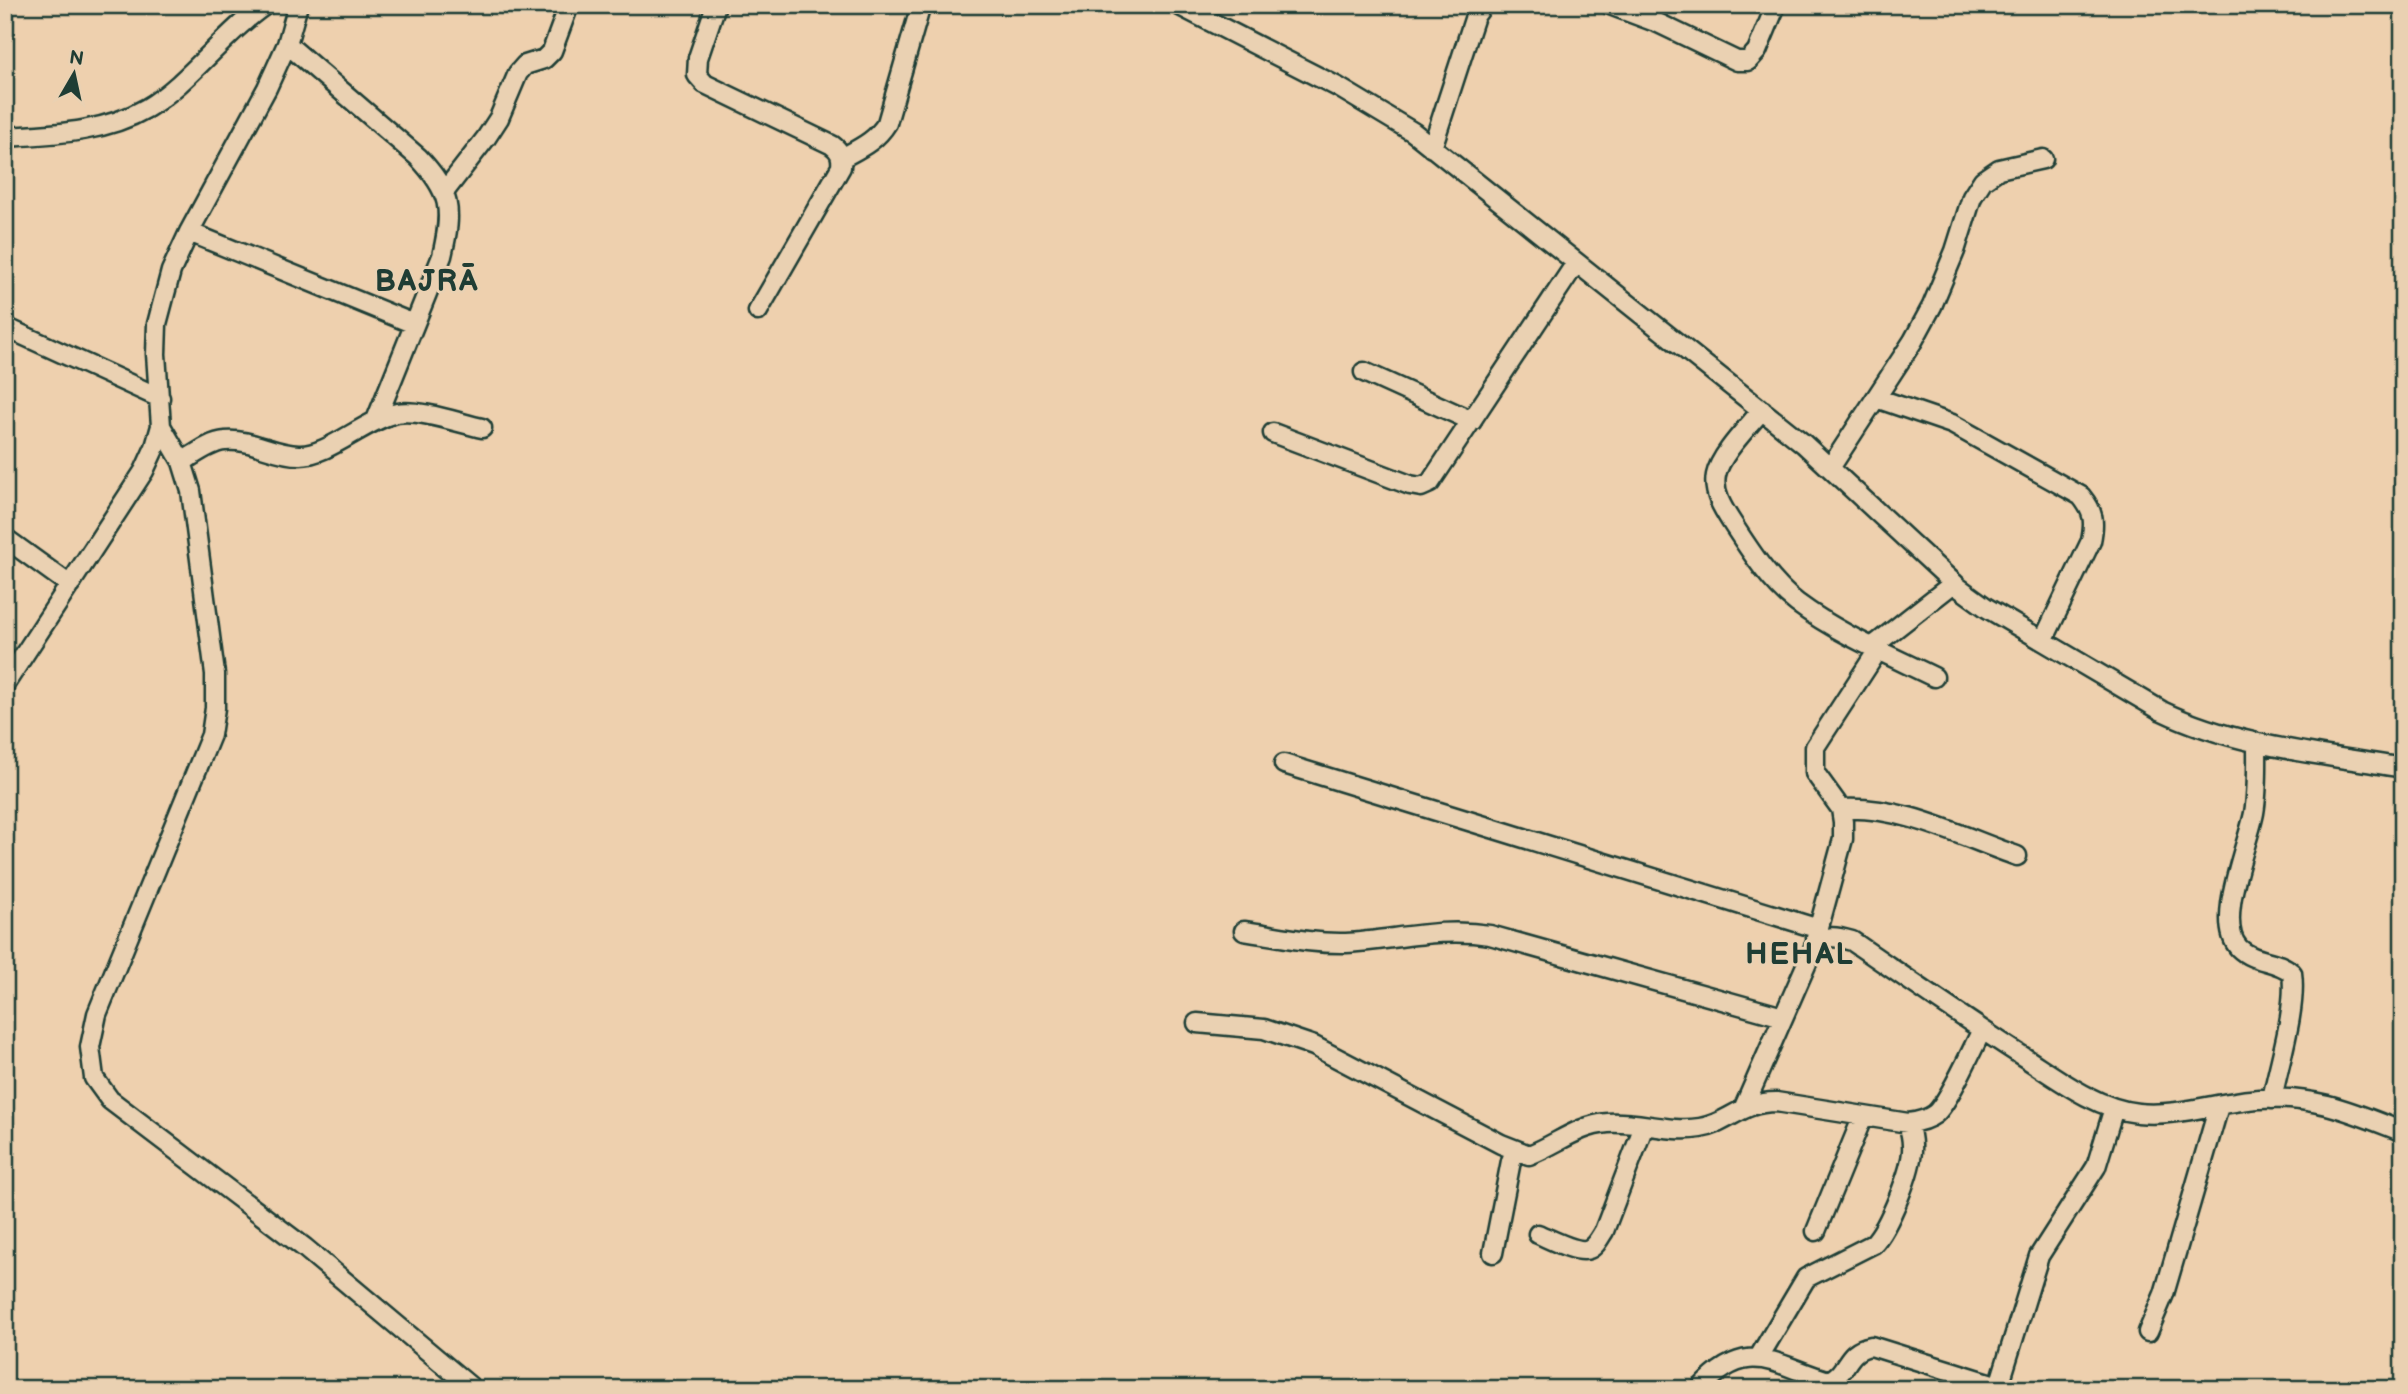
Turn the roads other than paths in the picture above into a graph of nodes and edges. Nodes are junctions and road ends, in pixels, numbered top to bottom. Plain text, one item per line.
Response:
1 (265, 5) edge
2 (299, 5) edge
3 (569, 5) edge
4 (716, 5) edge
5 (921, 5) edge
6 (1178, 5) edge
7 (1483, 5) edge
8 (1610, 5) edge
9 (1776, 5) edge
10 (287, 44) junction
11 (5, 138) edge
12 (1432, 148) junction
13 (842, 158) junction
14 (2043, 159) dead end
15 (445, 191) junction
16 (189, 232) junction
17 (1576, 263) junction
18 (758, 311) dead end
19 (414, 324) junction
20 (5, 327) edge
21 (1364, 372) dead end
22 (160, 398) junction
23 (1875, 398) junction
24 (1762, 410) junction
25 (376, 420) junction
26 (1472, 421) junction
27 (161, 426) junction
28 (482, 428) dead end
29 (1273, 433) dead end
30 (182, 462) junction
31 (1830, 468) junction
32 (5, 538) edge
33 (1954, 583) junction
34 (70, 585) junction
35 (2043, 641) junction
36 (1875, 648) junction
37 (1934, 677) dead end
38 (5, 684) edge
39 (2257, 743) junction
40 (1284, 764) dead end
41 (2403, 768) edge
42 (1840, 809) junction
43 (2017, 856) dead end
44 (1819, 929) junction
45 (1244, 931) dead end
46 (1814, 947) junction
47 (1783, 1017) junction
48 (1198, 1023) dead end
49 (1982, 1030) junction
50 (2272, 1099) junction
51 (2218, 1106) junction
52 (1744, 1107) junction
53 (2114, 1108) junction
54 (1863, 1115) junction
55 (1908, 1123) junction
56 (1644, 1126) junction
57 (2403, 1132) edge
58 (1515, 1151) junction
59 (1816, 1231) dead end
60 (1538, 1234) dead end
61 (1493, 1253) dead end
62 (2148, 1332) dead end
63 (1759, 1357) junction
64 (1830, 1385) edge
65 (1998, 1388) edge
66 (472, 1389) edge
67 (1700, 1389) edge

1 - 11 street
2 - 10 street
3 - 15 street
4 - 13 street
5 - 13 street
6 - 12 street
7 - 12 street
8 - 9 street
10 - 15 street
10 - 16 street
12 - 17 street
13 - 18 street
14 - 23 street
15 - 19 street
16 - 19 street
16 - 22 street
17 - 24 street
17 - 26 street
19 - 25 street
20 - 22 street
21 - 26 street
22 - 27 street
23 - 31 street
23 - 35 street
24 - 31 street
24 - 36 street
25 - 28 street
25 - 30 street
26 - 29 street
27 - 30 street
27 - 34 street
30 - 66 street
31 - 33 street
32 - 34 street
33 - 35 street
33 - 36 street
34 - 38 street
35 - 39 street
36 - 37 street
36 - 42 street
39 - 41 street
39 - 50 street
40 - 44 street
42 - 43 street
42 - 44 street
44 - 46 street
45 - 47 street
46 - 47 street
46 - 49 street
47 - 52 street
48 - 58 street
49 - 53 street
49 - 55 street
50 - 51 street
50 - 57 street
51 - 53 street
51 - 62 street
52 - 54 street
52 - 56 street
53 - 65 street
54 - 55 street
54 - 59 street
55 - 63 street
56 - 58 street
56 - 60 street
58 - 61 street
63 - 64 street
63 - 67 street
64 - 65 street

